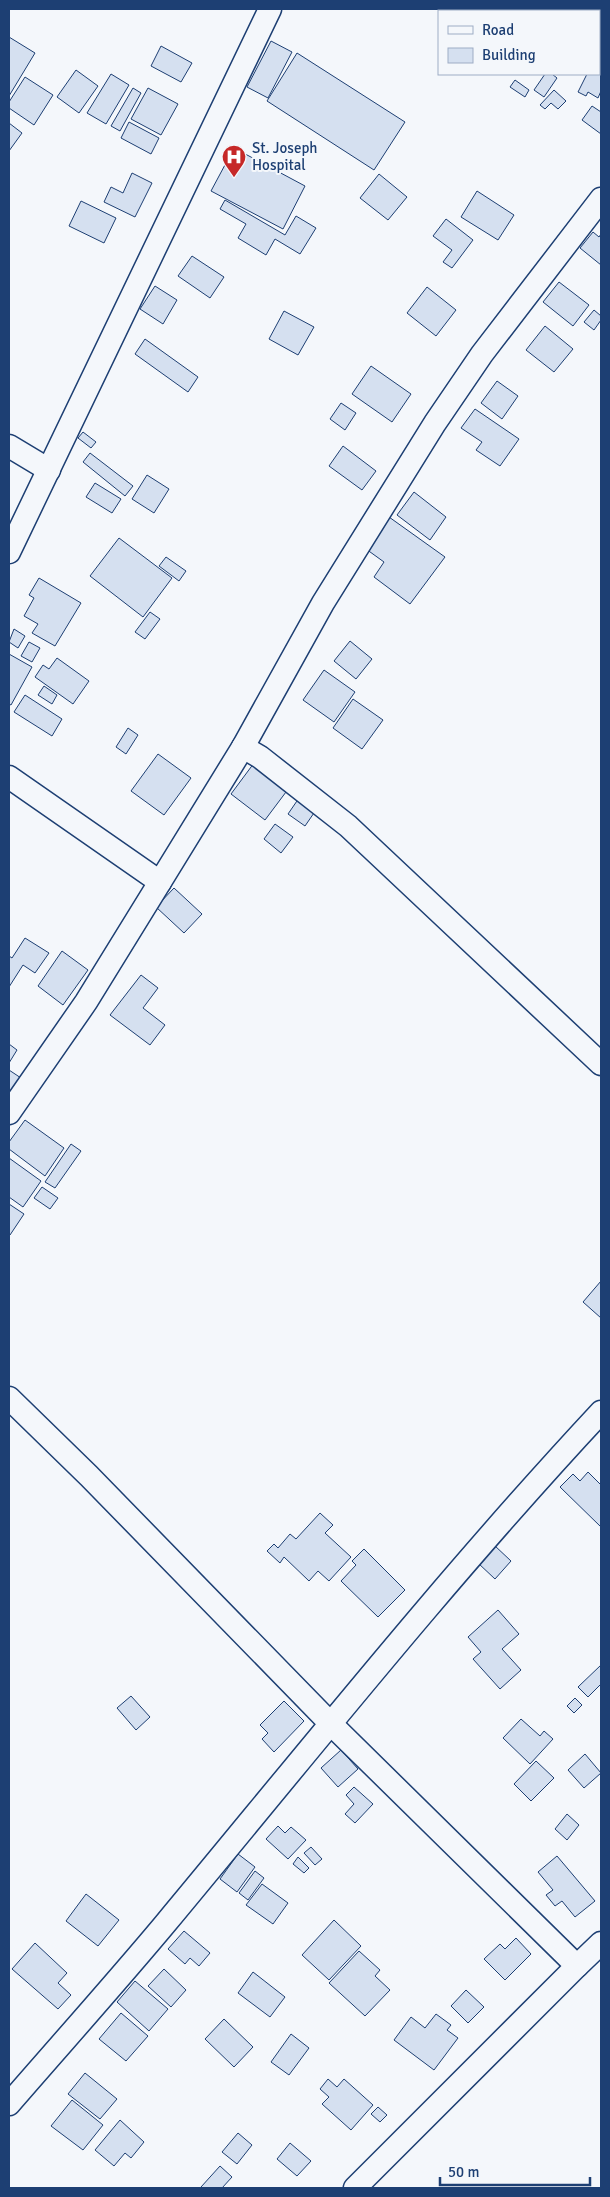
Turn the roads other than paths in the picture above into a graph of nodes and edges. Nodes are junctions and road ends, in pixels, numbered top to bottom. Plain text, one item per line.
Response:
1 (270, 9) edge
2 (601, 199) edge
3 (9, 446) edge
4 (49, 470) junction
5 (9, 552) edge
6 (243, 747) junction
7 (9, 777) edge
8 (160, 882) junction
9 (601, 1064) edge
10 (9, 1114) edge
11 (9, 1398) edge
12 (601, 1412) edge
13 (330, 1723) junction
14 (601, 1943) edge
15 (576, 1966) junction
16 (9, 2104) edge
17 (355, 2188) edge

1 - 4 street
2 - 6 street
3 - 4 street
4 - 5 street
6 - 8 street
6 - 9 street
7 - 8 street
8 - 10 street
11 - 13 street
12 - 13 street
13 - 15 street
13 - 16 street
14 - 15 street
15 - 17 street

